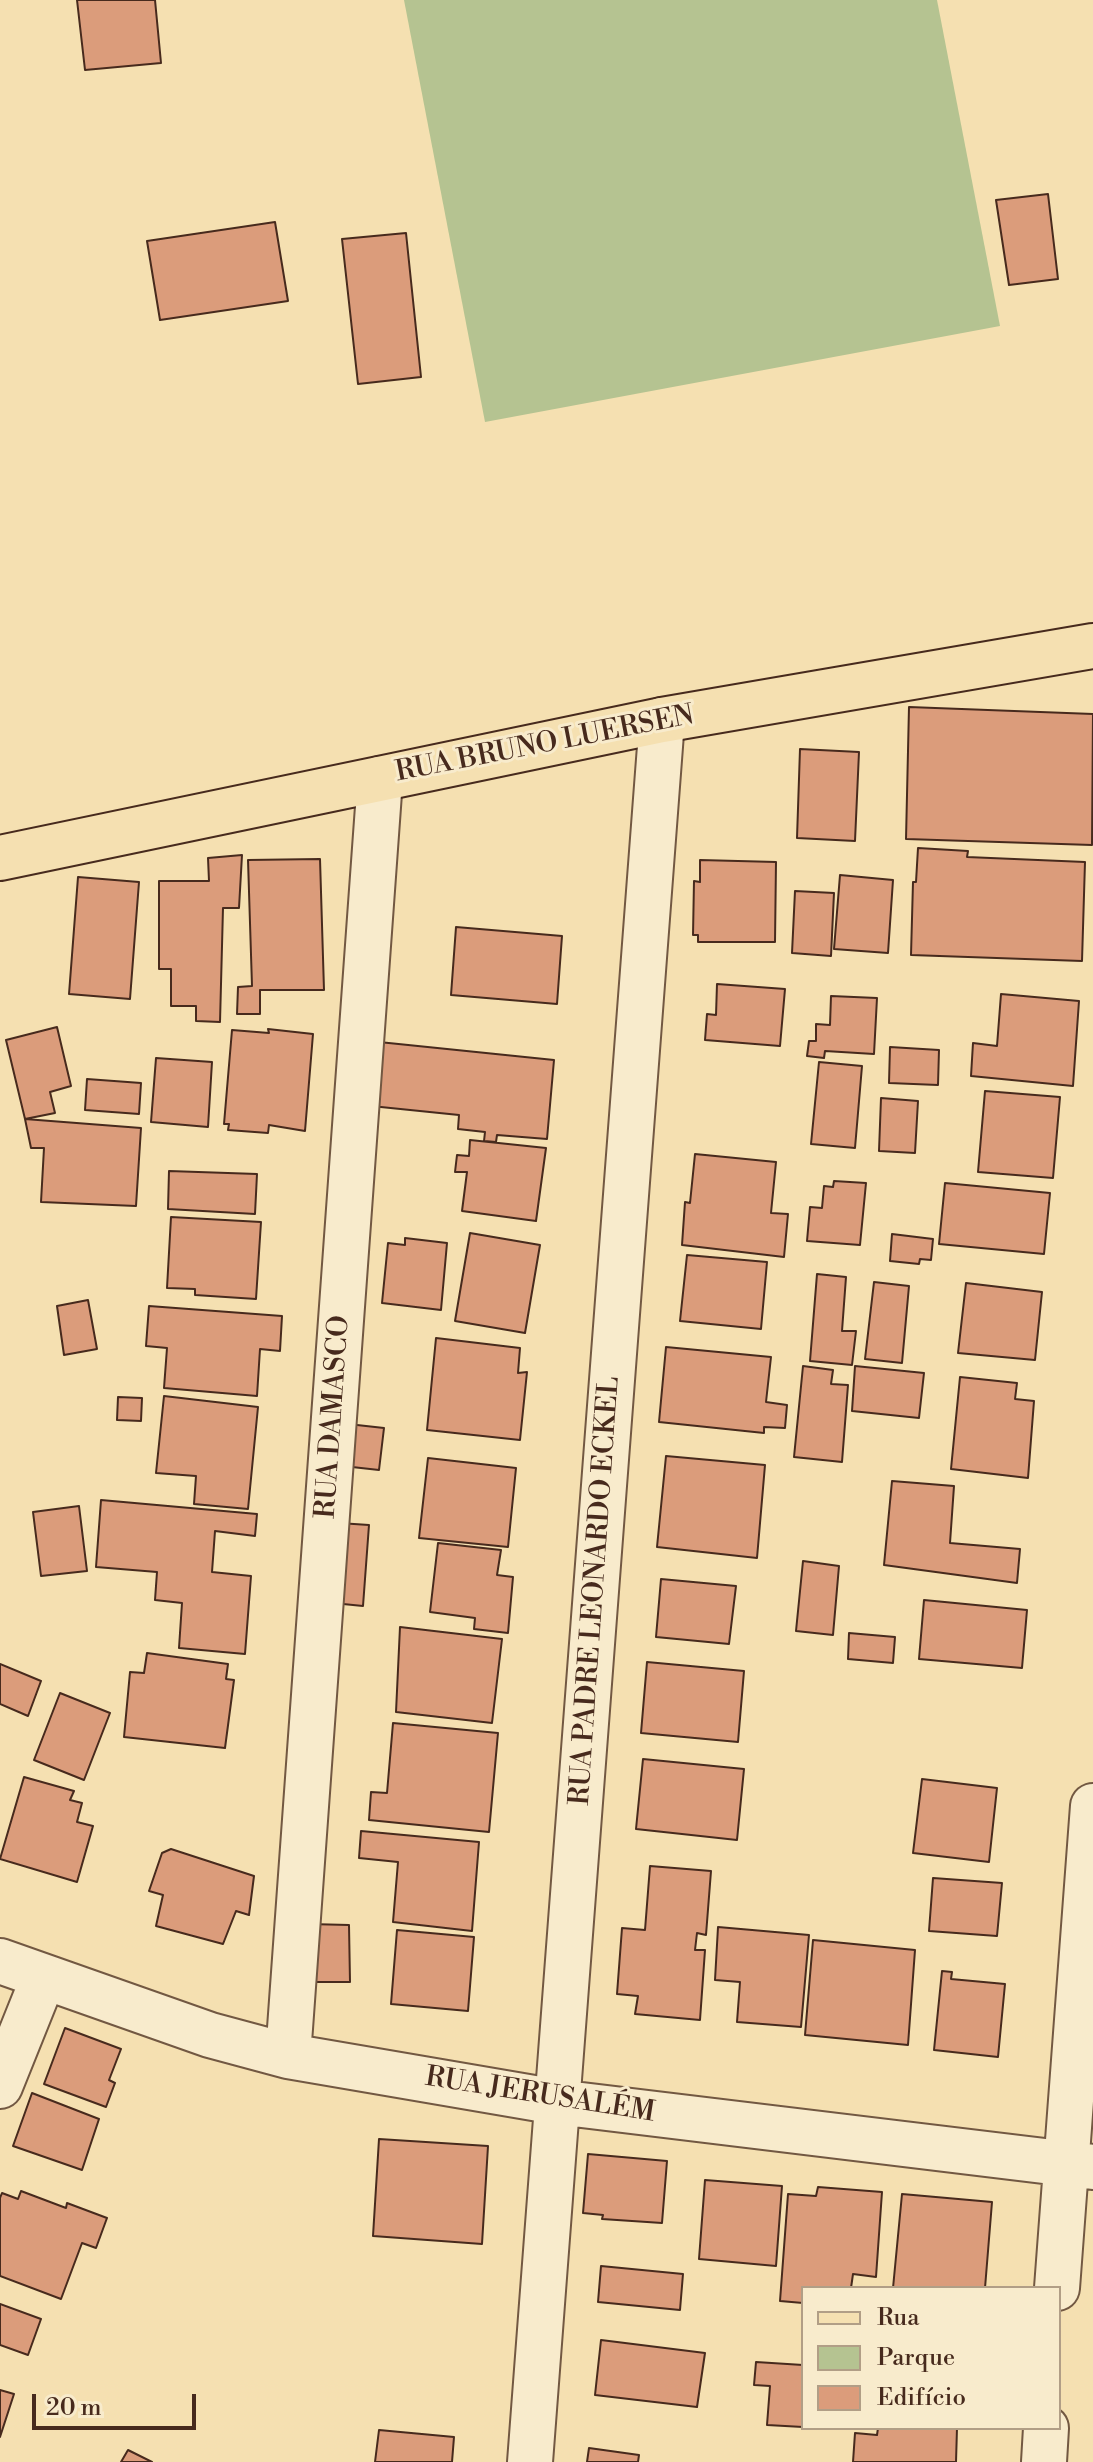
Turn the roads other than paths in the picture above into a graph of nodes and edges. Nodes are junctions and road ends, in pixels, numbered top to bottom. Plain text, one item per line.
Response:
1 (1093, 646) edge
2 (662, 720) junction
3 (380, 779) junction
4 (0, 858) edge
5 (1093, 1806) edge
6 (0, 1961) edge
7 (43, 1979) junction
8 (288, 2056) junction
9 (0, 2086) edge
10 (557, 2102) junction
11 (1080, 2166) edge
12 (1057, 2286) edge
13 (1046, 2430) edge
14 (530, 2462) edge
15 (1044, 2462) edge

1 - 2 main road, RUA BRUNO LUERSEN
2 - 3 main road, RUA BRUNO LUERSEN
2 - 10 street, RUA PADRE LEONARDO ECKEL
3 - 4 main road, RUA BRUNO LUERSEN
3 - 8 street, RUA DAMASCO
5 - 11 street
6 - 7 street, RUA JERUSALÉM
7 - 8 street, RUA JERUSALÉM
7 - 9 street
8 - 10 street, RUA JERUSALÉM
10 - 11 street, RUA JERUSALÉM
10 - 14 street, RUA PADRE LEONARDO ECKEL
11 - 12 street
13 - 15 street

